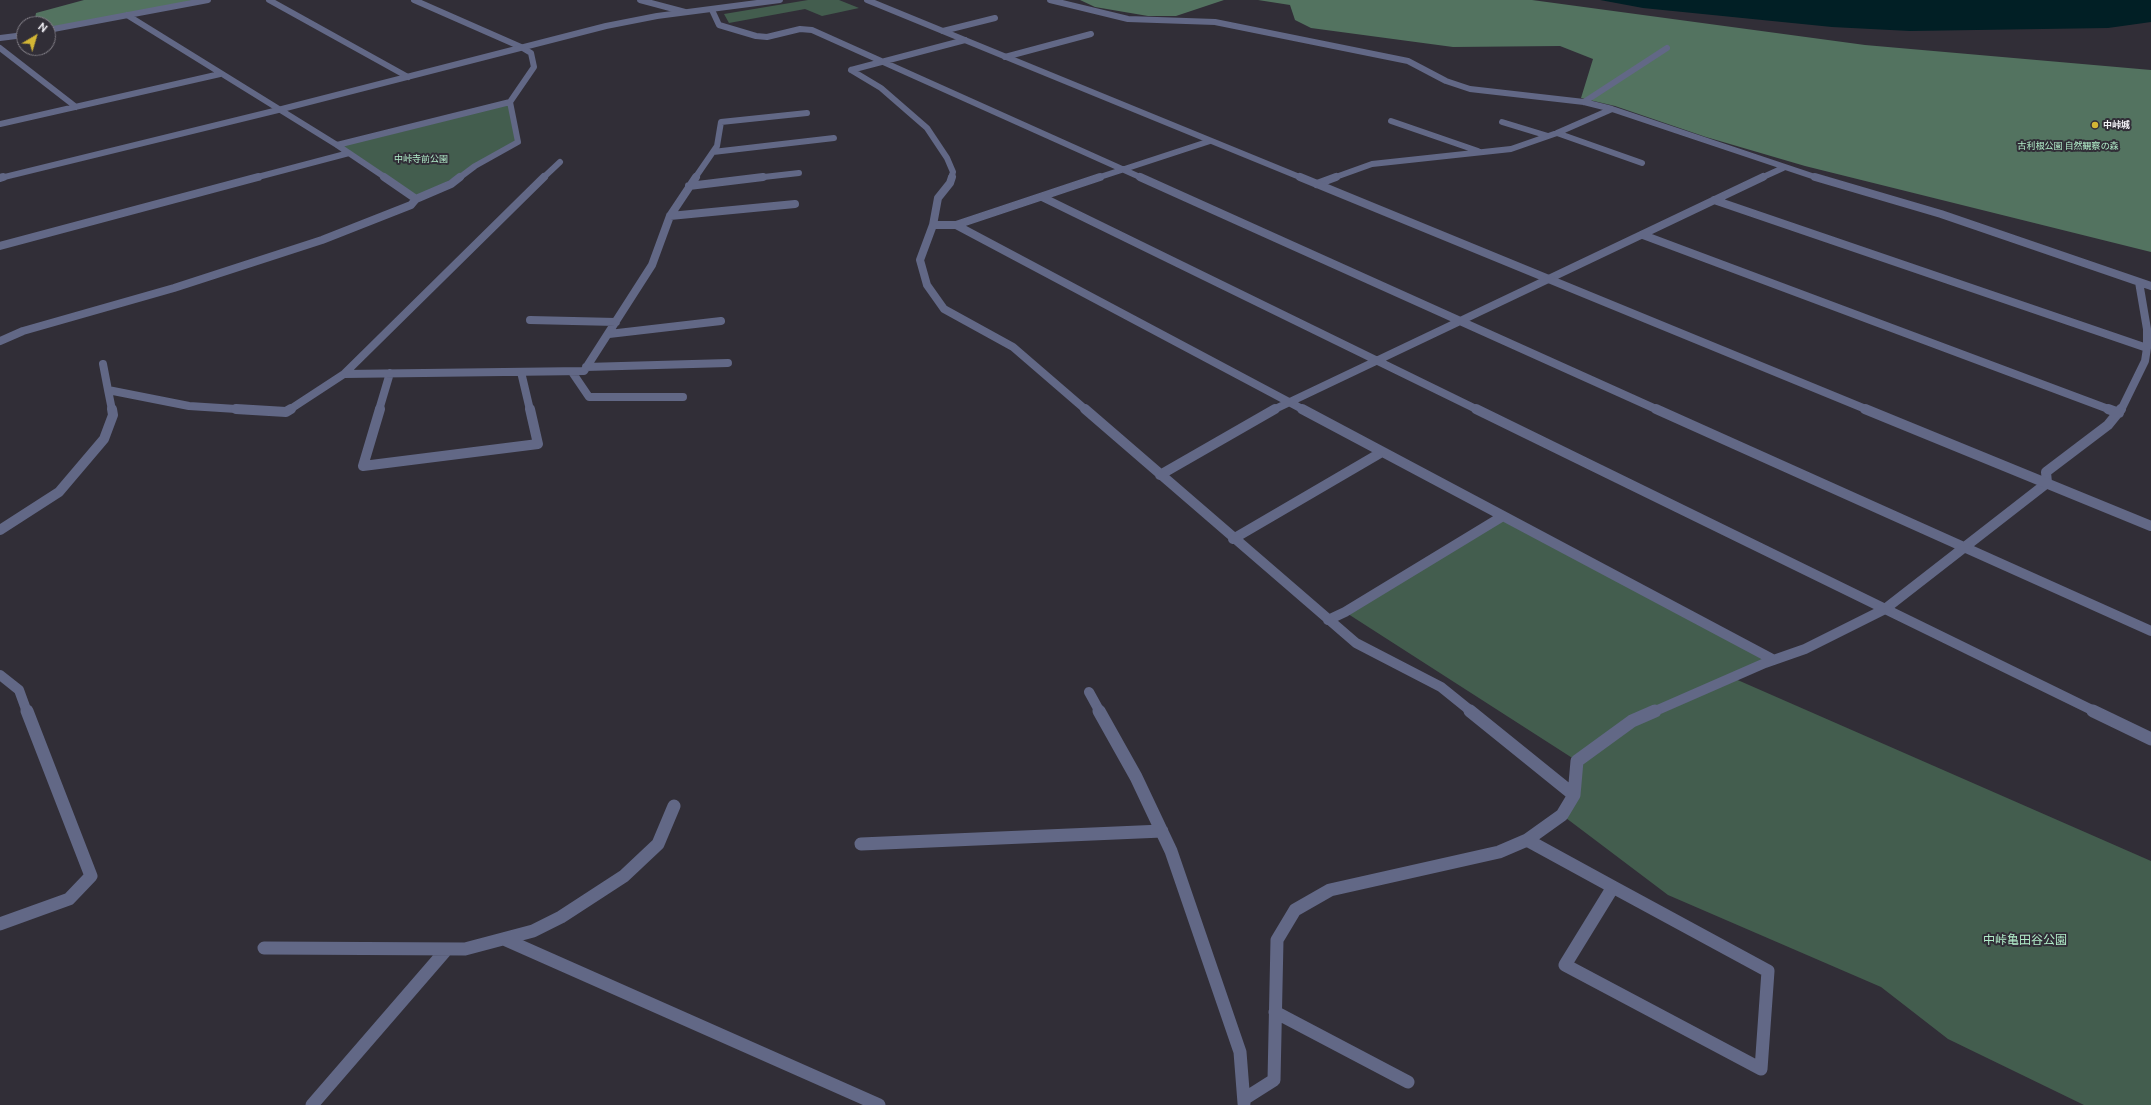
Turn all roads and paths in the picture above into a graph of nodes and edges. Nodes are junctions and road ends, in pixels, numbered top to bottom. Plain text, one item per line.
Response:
1 (208, 0) edge
2 (269, 0) edge
3 (414, 0) edge
4 (640, 0) edge
5 (780, 0) edge
6 (867, 0) edge
7 (1050, 0) edge
8 (712, 10) junction
9 (685, 12) junction
10 (127, 15) junction
11 (995, 18) dead end
12 (56, 28) edge
13 (943, 31) junction
14 (1091, 34) dead end
15 (16, 36) edge
16 (0, 38) edge
17 (965, 40) junction
18 (521, 47) junction
19 (0, 48) edge
20 (1667, 48) dead end
21 (1005, 57) junction
22 (883, 62) junction
23 (220, 74) junction
24 (408, 76) junction
25 (510, 102) junction
26 (1584, 102) junction
27 (76, 107) junction
28 (1612, 109) junction
29 (278, 110) junction
30 (807, 113) dead end
31 (1392, 121) dead end
32 (1502, 122) dead end
33 (0, 124) edge
34 (1557, 133) junction
35 (1548, 136) junction
36 (834, 138) dead end
37 (1210, 140) junction
38 (337, 145) junction
39 (713, 152) junction
40 (1483, 152) junction
41 (349, 154) junction
42 (560, 162) dead end
43 (1642, 163) dead end
44 (1783, 168) junction
45 (1122, 170) junction
46 (799, 173) dead end
47 (0, 178) edge
48 (1317, 184) junction
49 (689, 186) junction
50 (1042, 197) junction
51 (416, 199) junction
52 (1714, 200) junction
53 (795, 204) dead end
54 (670, 216) junction
55 (933, 225) junction
56 (956, 225) junction
57 (1643, 235) junction
58 (0, 246) edge
59 (1548, 279) junction
60 (2139, 282) junction
61 (2151, 286) edge
62 (530, 320) dead end
63 (1460, 320) junction
64 (721, 321) dead end
65 (616, 322) junction
66 (609, 334) junction
67 (0, 342) edge
68 (2147, 348) junction
69 (1377, 359) junction
70 (728, 363) dead end
71 (103, 364) dead end
72 (586, 367) junction
73 (522, 372) junction
74 (572, 372) junction
75 (390, 373) junction
76 (344, 374) junction
77 (108, 390) junction
78 (683, 397) dead end
79 (1287, 402) junction
80 (2119, 413) junction
81 (1382, 452) junction
82 (1160, 475) junction
83 (2047, 483) junction
84 (1503, 516) junction
85 (2151, 526) edge
86 (0, 530) edge
87 (1234, 539) junction
88 (1967, 548) junction
89 (1885, 609) junction
90 (1328, 620) junction
91 (2151, 631) edge
92 (1774, 660) junction
93 (0, 675) edge
94 (1089, 692) dead end
95 (2151, 739) edge
96 (1574, 795) junction
97 (674, 806) dead end
98 (1162, 831) junction
99 (1527, 840) junction
100 (861, 844) dead end
101 (1613, 886) junction
102 (0, 924) edge
103 (504, 939) junction
104 (264, 948) dead end
105 (446, 949) junction
106 (1275, 1012) junction
107 (1408, 1082) dead end
108 (1244, 1102) edge
109 (312, 1105) edge
110 (879, 1105) edge

1 - 10 street
2 - 24 street
3 - 18 street
4 - 9 street
5 - 8 street
6 - 13 street
7 - 26 street
8 - 9 street
8 - 22 street
9 - 18 street
10 - 12 street
10 - 23 street
11 - 13 street
13 - 17 street
14 - 21 street
15 - 16 street
17 - 21 street
17 - 22 street
18 - 24 street
18 - 25 street
19 - 27 street
20 - 26 street
21 - 37 street
22 - 45 street
22 - 55 street
23 - 27 street
23 - 29 street
24 - 29 street
25 - 38 street
25 - 51 street
26 - 28 street
27 - 33 street
28 - 34 street
28 - 44 street
29 - 38 street
29 - 47 street
30 - 39 street
31 - 40 street
32 - 35 street
34 - 35 street
34 - 43 street
35 - 40 street
36 - 39 street
37 - 45 street
37 - 48 street
38 - 41 street
39 - 49 street
40 - 48 street
41 - 51 street
41 - 58 street
42 - 76 street
44 - 52 street
44 - 60 street
45 - 50 street
45 - 63 street
46 - 49 street
48 - 59 street
49 - 54 street
50 - 56 street
50 - 69 street
51 - 67 street
52 - 57 street
52 - 68 street
53 - 54 street
54 - 65 street
55 - 56 street
55 - 82 street
56 - 79 street
57 - 59 street
57 - 80 street
59 - 63 street
59 - 83 street
60 - 61 street
60 - 68 street
62 - 65 street
63 - 69 street
63 - 88 street
64 - 66 street
65 - 66 street
66 - 72 street
68 - 80 street
69 - 79 street
69 - 89 street
70 - 72 street
71 - 77 street
72 - 74 street
73 - 74 street
73 - 75 street
73 - 75 street
74 - 78 street
75 - 76 street
76 - 77 street
77 - 86 street
79 - 81 street
79 - 82 street
80 - 83 street
81 - 84 street
81 - 87 street
82 - 87 street
83 - 85 street
83 - 88 street
84 - 90 street
84 - 92 street
87 - 90 street
88 - 89 street
88 - 91 street
89 - 92 street
89 - 95 street
90 - 96 street
92 - 96 street
93 - 102 street
94 - 98 street
96 - 99 street
97 - 103 street
98 - 100 street
98 - 108 street
99 - 101 street
99 - 106 street
101 - 101 street
103 - 105 street
103 - 110 street
104 - 105 street
105 - 109 street
106 - 107 street
106 - 108 street

